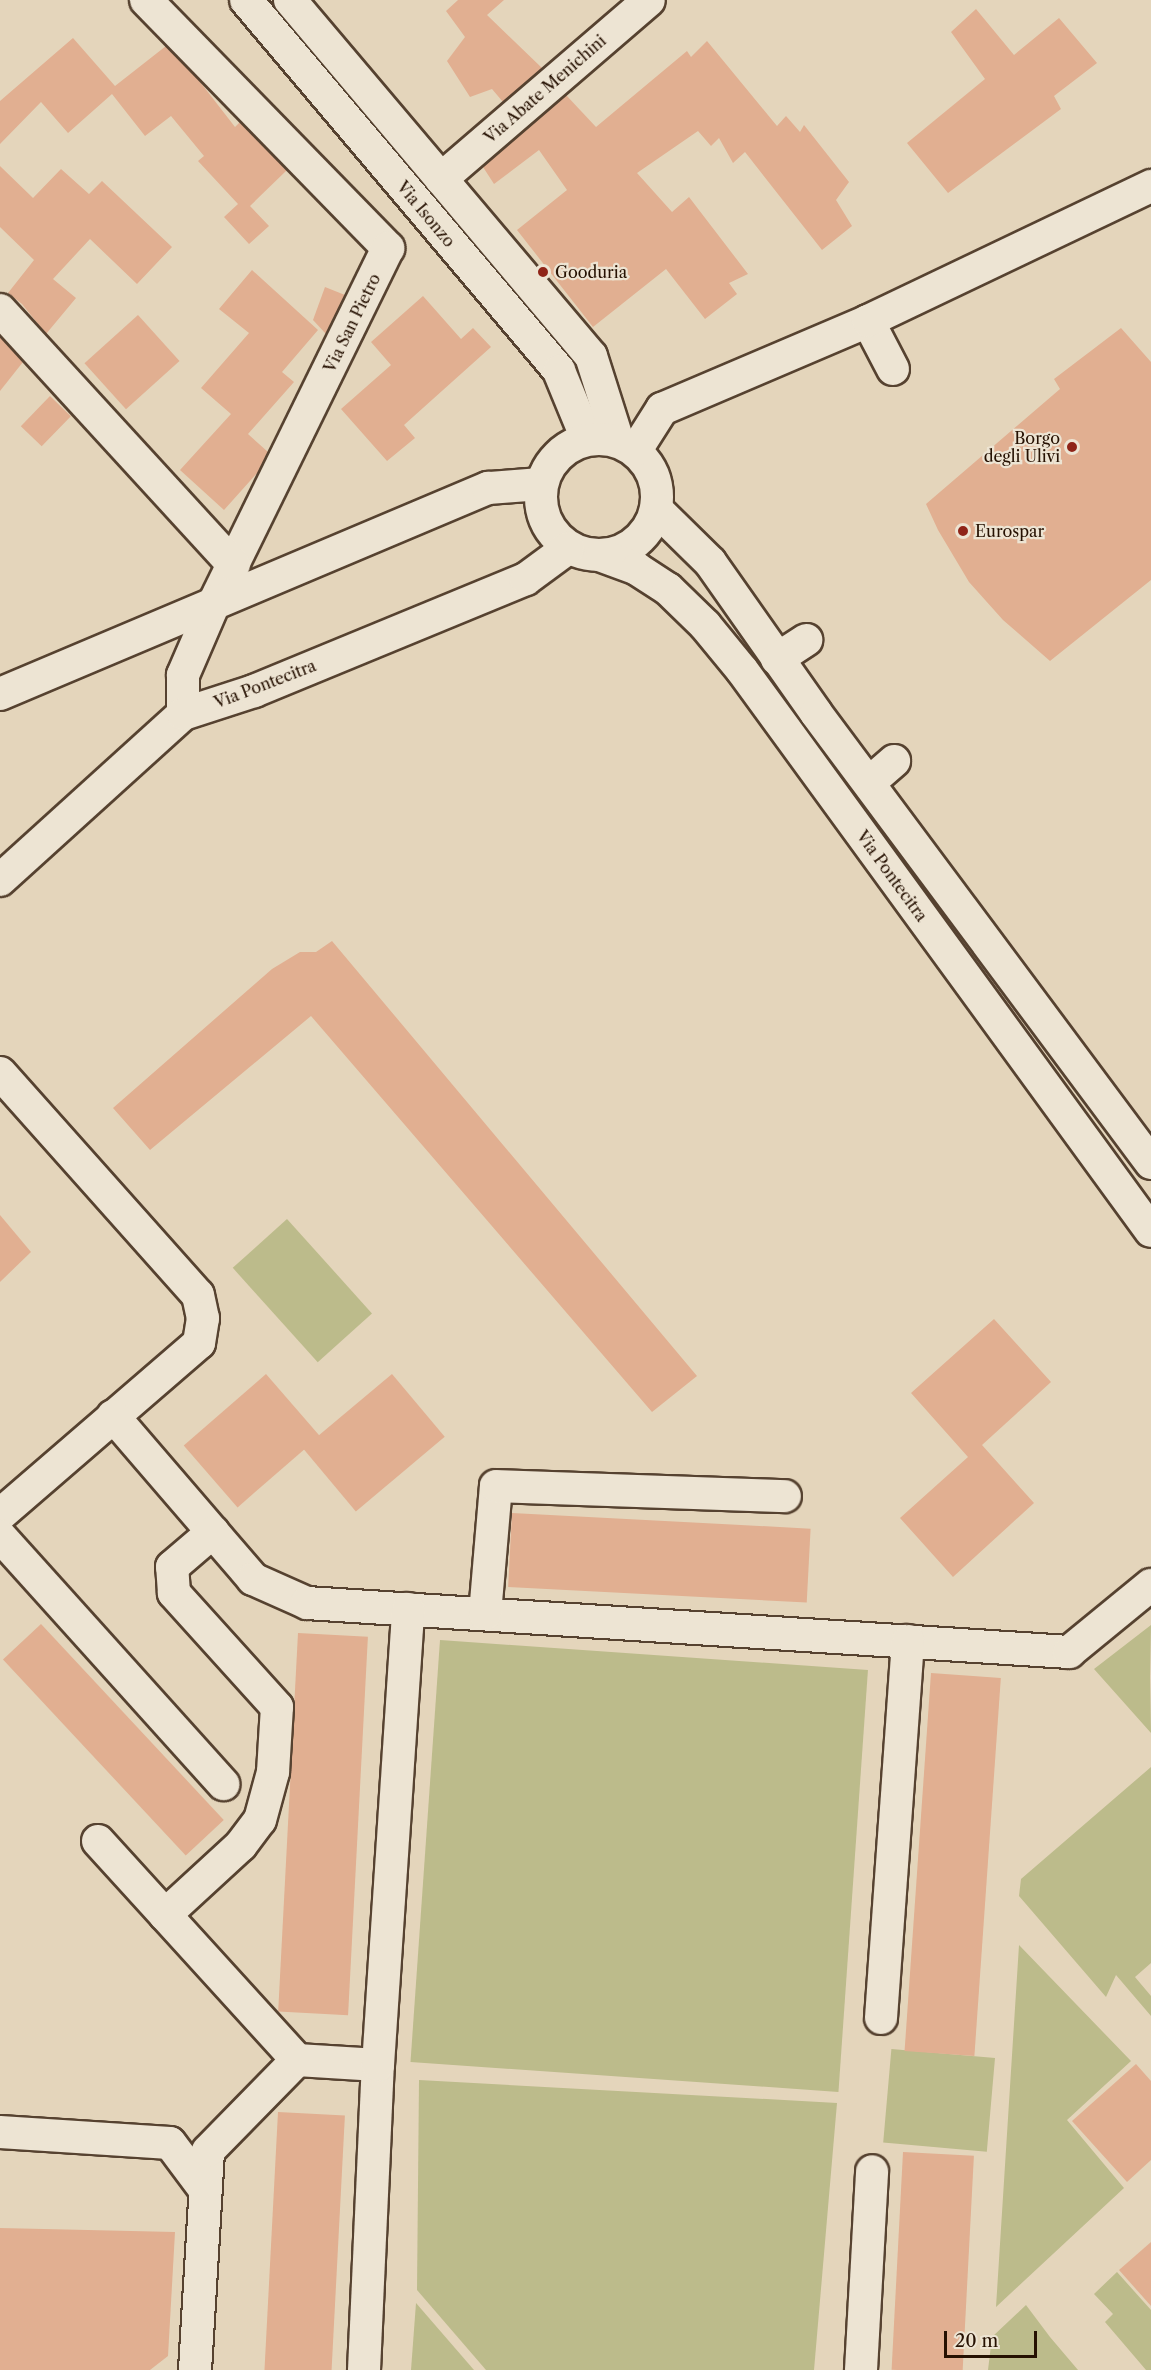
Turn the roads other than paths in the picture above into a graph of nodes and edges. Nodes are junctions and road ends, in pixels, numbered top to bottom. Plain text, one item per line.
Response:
1 (146, 0) edge
2 (246, 0) edge
3 (290, 0) edge
4 (649, 0) edge
5 (441, 179) junction
6 (1151, 186) edge
7 (0, 310) edge
8 (868, 321) junction
9 (893, 369) dead end
10 (586, 439) junction
11 (627, 446) junction
12 (541, 484) junction
13 (656, 509) junction
14 (568, 548) junction
15 (602, 556) junction
16 (234, 565) junction
17 (215, 602) junction
18 (806, 640) dead end
19 (777, 659) junction
20 (0, 694) edge
21 (183, 714) junction
22 (894, 761) dead end
23 (870, 782) junction
24 (0, 880) edge
25 (0, 1073) edge
26 (1151, 1162) edge
27 (1151, 1231) edge
28 (113, 1416) junction
29 (785, 1496) dead end
30 (0, 1515) edge
31 (213, 1532) junction
32 (0, 1536) edge
33 (1151, 1585) edge
34 (408, 1609) junction
35 (485, 1614) junction
36 (908, 1641) junction
37 (223, 1784) dead end
38 (98, 1841) dead end
39 (165, 1914) junction
40 (881, 2018) dead end
41 (297, 2060) junction
42 (378, 2066) junction
43 (0, 2132) edge
44 (873, 2171) dead end
45 (205, 2190) junction
46 (195, 2370) edge
47 (364, 2370) edge
48 (861, 2370) edge

1 - 16 street, Via San Pietro
2 - 10 street, Via Isonzo
3 - 5 street, Via Isonzo
4 - 5 street, Via Abate Menichini
5 - 11 street, Via Isonzo
6 - 8 street
7 - 16 street
8 - 9 street
8 - 11 street
10 - 11 street
10 - 12 street
11 - 13 street
12 - 14 street
12 - 17 street
13 - 15 street
13 - 19 street
14 - 15 street
14 - 21 street, Via Pontecitra
15 - 27 street, Via Pontecitra
16 - 17 street, Via San Pietro
17 - 20 street
17 - 21 street, Via San Pietro
18 - 19 street
19 - 23 street
21 - 24 street, Via Pontecitra
22 - 23 street
23 - 26 street
25 - 28 street
28 - 30 street
28 - 31 street
29 - 35 street
31 - 34 street
31 - 39 street
32 - 37 street
33 - 36 street
34 - 35 street
34 - 42 street
35 - 36 street
36 - 40 street
38 - 39 street
39 - 41 street
41 - 42 street
41 - 45 street
42 - 47 street
43 - 45 street
44 - 48 street
45 - 46 street

